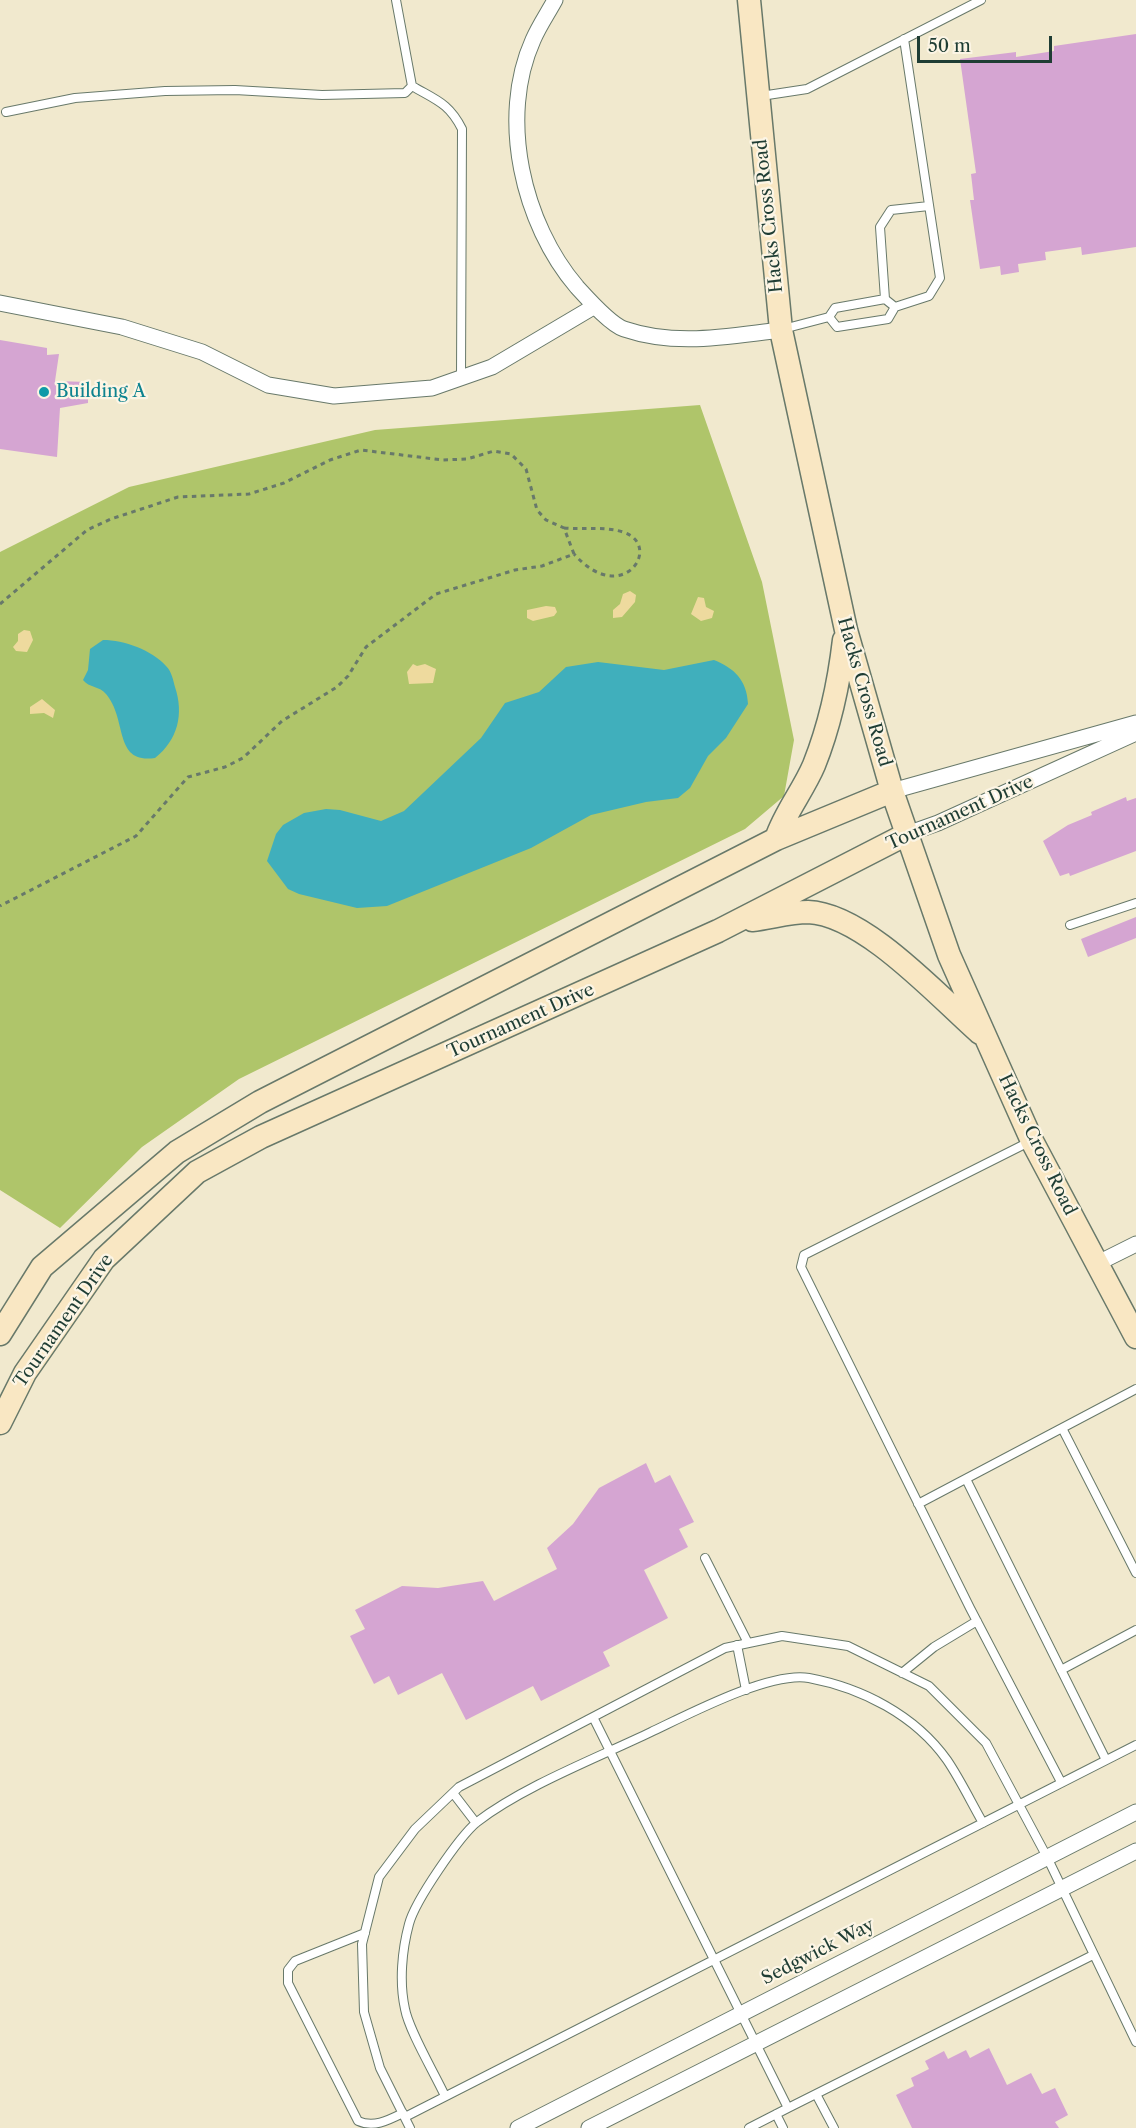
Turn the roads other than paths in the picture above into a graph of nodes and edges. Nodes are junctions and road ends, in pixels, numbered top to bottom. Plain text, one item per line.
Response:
1 (396, 0) edge
2 (555, 0) edge
3 (749, 0) edge
4 (981, 0) edge
5 (904, 39) junction
6 (412, 86) junction
7 (757, 97) junction
8 (6, 112) dead end
9 (929, 206) junction
10 (885, 299) junction
11 (0, 303) edge
12 (595, 306) junction
13 (895, 307) junction
14 (829, 317) junction
15 (782, 330) junction
16 (461, 378) junction
17 (846, 630) junction
18 (1136, 723) edge
19 (1136, 733) edge
20 (892, 791) junction
21 (907, 834) junction
22 (776, 839) junction
23 (1136, 903) edge
24 (733, 923) junction
25 (1071, 925) dead end
26 (986, 1038) junction
27 (1032, 1141) junction
28 (1136, 1244) edge
29 (1096, 1264) junction
30 (0, 1334) edge
31 (1136, 1337) edge
32 (1136, 1389) edge
33 (2, 1410) edge
34 (1062, 1428) junction
35 (966, 1479) junction
36 (918, 1504) junction
37 (705, 1558) dead end
38 (1136, 1573) edge
39 (977, 1621) junction
40 (1136, 1630) edge
41 (748, 1643) junction
42 (737, 1645) junction
43 (1061, 1670) junction
44 (902, 1673) junction
45 (746, 1690) junction
46 (593, 1717) junction
47 (1136, 1744) edge
48 (610, 1752) junction
49 (1106, 1760) junction
50 (1061, 1782) junction
51 (453, 1793) junction
52 (1019, 1804) junction
53 (1136, 1812) edge
54 (476, 1823) junction
55 (983, 1823) junction
56 (1136, 1851) edge
57 (1047, 1857) junction
58 (1062, 1888) junction
59 (365, 1932) junction
60 (1093, 1955) junction
61 (714, 1959) junction
62 (741, 2014) junction
63 (755, 2042) junction
64 (1136, 2042) edge
65 (816, 2094) junction
66 (446, 2096) junction
67 (788, 2108) junction
68 (776, 2114) junction
69 (404, 2115) junction
70 (410, 2128) edge
71 (518, 2128) edge
72 (589, 2128) edge
73 (749, 2128) edge
74 (783, 2128) edge
75 (834, 2128) edge

1 - 6 lane
2 - 12 street
3 - 7 street, Hacks Cross Road
4 - 5 lane
5 - 7 lane
5 - 9 lane
6 - 8 lane
6 - 16 lane
7 - 15 street, Hacks Cross Road
9 - 10 lane
9 - 13 lane
10 - 13 lane
10 - 14 lane
11 - 16 street
12 - 15 street
12 - 16 street
13 - 14 lane
14 - 15 lane
15 - 17 street, Hacks Cross Road
17 - 20 street, Hacks Cross Road
17 - 22 street
18 - 20 street, Tournament Drive
19 - 21 street, Tournament Drive
20 - 21 street, Hacks Cross Road
20 - 22 street, Tournament Drive
21 - 24 street, Tournament Drive
21 - 26 street, Hacks Cross Road
22 - 30 street, Tournament Drive
23 - 25 lane
24 - 26 street
24 - 33 street, Tournament Drive
26 - 27 street, Hacks Cross Road
27 - 29 street, Hacks Cross Road
27 - 36 lane
28 - 29 street
29 - 31 street, Hacks Cross Road
32 - 34 lane
34 - 35 lane
34 - 38 lane
35 - 36 lane
35 - 43 lane
36 - 39 lane
37 - 41 lane
39 - 44 lane
39 - 50 lane
40 - 43 lane
41 - 42 lane
41 - 44 lane
42 - 45 lane
42 - 46 lane
43 - 49 lane
44 - 52 lane
45 - 48 lane
45 - 55 lane
46 - 48 lane
46 - 51 lane
47 - 49 lane
48 - 54 lane
48 - 61 lane
49 - 50 lane
50 - 52 lane
51 - 54 lane
51 - 59 lane
52 - 55 lane
52 - 57 lane
53 - 57 street, Sedgwick Way
54 - 66 lane
55 - 61 lane
56 - 58 street
57 - 58 lane
57 - 62 street, Sedgwick Way
58 - 60 lane
58 - 63 street
59 - 69 lane
59 - 69 lane
60 - 64 lane
60 - 65 lane
61 - 62 lane
61 - 66 lane
62 - 63 lane
62 - 71 street, Sedgwick Way
63 - 67 lane
63 - 72 street
65 - 67 lane
65 - 75 lane
66 - 69 lane
67 - 68 lane
68 - 73 lane
68 - 74 lane
69 - 70 lane

